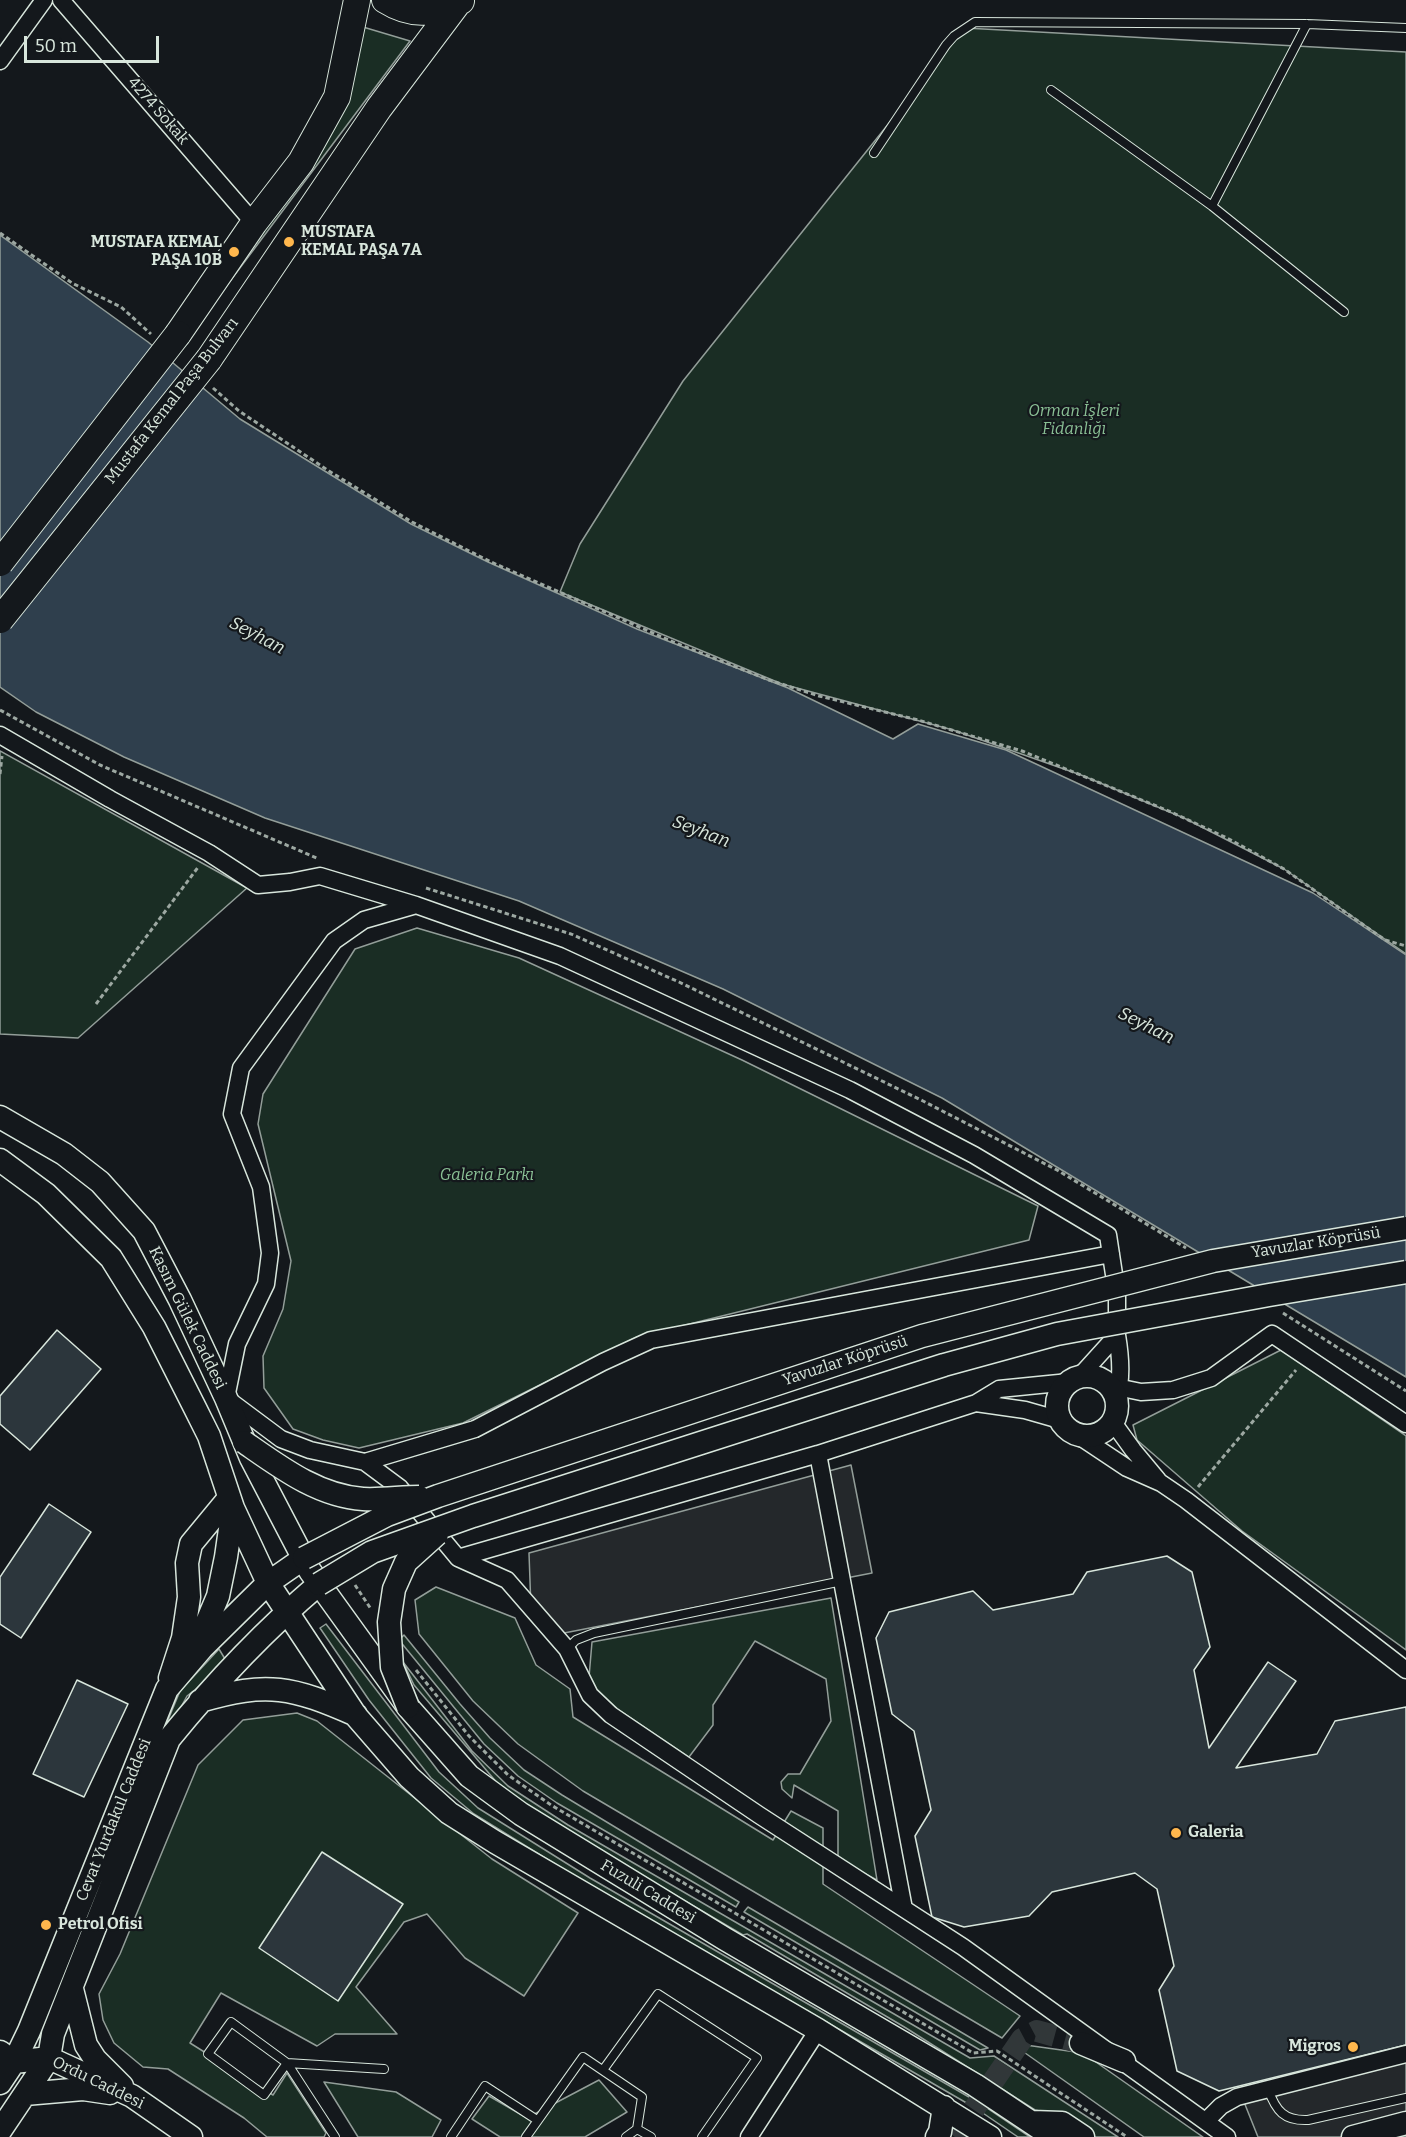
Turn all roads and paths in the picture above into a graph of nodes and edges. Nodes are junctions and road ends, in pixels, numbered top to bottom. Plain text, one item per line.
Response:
1 (44, 0) edge
2 (61, 0) edge
3 (357, 0) edge
4 (385, 0) edge
5 (460, 1) edge
6 (1307, 24) junction
7 (1406, 28) edge
8 (0, 61) edge
9 (1051, 90) dead end
10 (874, 153) dead end
11 (1212, 206) junction
12 (254, 223) junction
13 (0, 233) edge
14 (1344, 312) dead end
15 (166, 335) junction
16 (210, 385) dead end
17 (0, 563) edge
18 (0, 620) edge
19 (0, 735) edge
20 (209, 852) junction
21 (416, 905) junction
22 (1406, 946) edge
23 (96, 1004) dead end
24 (0, 1117) edge
25 (0, 1160) edge
26 (1406, 1228) edge
27 (1111, 1254) junction
28 (1406, 1272) edge
29 (1117, 1335) junction
30 (1307, 1358) junction
31 (1074, 1380) junction
32 (226, 1398) junction
33 (1114, 1399) junction
34 (976, 1403) junction
35 (1406, 1424) edge
36 (1068, 1427) junction
37 (244, 1442) junction
38 (818, 1454) junction
39 (365, 1462) junction
40 (1161, 1483) junction
41 (438, 1496) junction
42 (1186, 1500) junction
43 (231, 1503) junction
44 (448, 1525) junction
45 (458, 1558) junction
46 (344, 1568) junction
47 (311, 1571) junction
48 (842, 1581) junction
49 (276, 1596) junction
50 (376, 1616) dead end
51 (567, 1649) junction
52 (411, 1663) dead end
53 (188, 1664) junction
54 (1406, 1670) edge
55 (167, 1689) junction
56 (198, 1702) junction
57 (408, 1707) junction
58 (356, 1716) junction
59 (904, 1909) junction
60 (72, 1989) junction
61 (818, 2030) junction
62 (1081, 2043) tunnel mouth
63 (1406, 2055) edge
64 (7, 2057) edge
65 (49, 2058) junction
66 (1124, 2061) junction
67 (287, 2063) junction
68 (384, 2069) dead end
69 (603, 2070) junction
70 (0, 2083) edge
71 (1268, 2089) junction
72 (25, 2094) junction
73 (132, 2096) junction
74 (1406, 2098) edge
75 (944, 2107) junction
76 (537, 2120) junction
77 (1206, 2121) junction
78 (1031, 2122) junction
79 (1406, 2122) edge
80 (637, 2129) junction
81 (0, 2131) edge
82 (191, 2137) edge
83 (335, 2137) edge
84 (451, 2137) edge
85 (525, 2137) edge
86 (626, 2137) edge
87 (651, 2137) edge
88 (702, 2137) edge
89 (749, 2137) edge
90 (937, 2137) edge
91 (990, 2137) edge
92 (1053, 2137) edge
93 (1083, 2137) edge
94 (1127, 2137) edge
95 (1227, 2137) edge
96 (1353, 2137) edge

1 - 8 street
2 - 12 street, 4274 Sokak
3 - 12 main road
4 - 5 main road
5 - 18 main road, Mustafa Kemal Paşa Bulvarı, bridge
6 - 7 lane
6 - 10 lane
6 - 11 lane
9 - 11 lane
11 - 14 lane
12 - 15 main road
13 - 15 path
15 - 17 main road, bridge
16 - 22 path
19 - 20 street
20 - 21 street
20 - 23 path
21 - 27 street
21 - 32 street
24 - 32 main road, Kasım Gülek Caddesi
25 - 43 main road, Kasım Gülek Caddesi
26 - 41 main road, Yavuzlar Köprüsü, bridge
27 - 29 street
27 - 39 street
28 - 44 main road, bridge
29 - 31 street
29 - 33 street
30 - 33 street
30 - 35 street
30 - 42 path
31 - 33 main road
31 - 34 street
31 - 36 main road
32 - 37 main road, Kasım Gülek Caddesi
32 - 39 street
33 - 36 main road
33 - 40 street
34 - 36 street
34 - 38 street
36 - 40 street
37 - 41 main road, bridge
37 - 47 main road, Kasım Gülek Caddesi
38 - 45 street
38 - 48 street
39 - 45 street
40 - 42 street
41 - 47 main road, Yavuzlar Köprüsü, bridge
42 - 54 street
43 - 49 main road, Kasım Gülek Caddesi
43 - 53 main road
43 - 55 main road
44 - 46 main road, bridge
44 - 57 main road, bridge
45 - 51 street
46 - 47 main road, bridge
46 - 50 path
47 - 49 main road
47 - 49 main road
47 - 57 main road, Fuzuli Caddesi
48 - 51 lane
48 - 59 street
49 - 53 main road, Cevat Yurdakul Caddesi
49 - 56 main road, Cevat Yurdakul Caddesi
49 - 58 main road, Fuzuli Caddesi
51 - 59 street
52 - 94 path
53 - 55 main road, Cevat Yurdakul Caddesi
55 - 64 main road, Cevat Yurdakul Caddesi
56 - 58 main road
56 - 60 main road, Cevat Yurdakul Caddesi
57 - 78 main road, Fuzuli Caddesi
58 - 61 main road, Fuzuli Caddesi
59 - 66 street
60 - 65 main road, Cevat Yurdakul Caddesi
60 - 73 main road
61 - 75 main road, Fuzuli Caddesi
61 - 89 street
62 - 66 main road
63 - 71 street
64 - 65 main road, Ordu Caddesi
64 - 70 main road, Cevat Yurdakul Caddesi
65 - 72 main road, Cevat Yurdakul Caddesi
65 - 73 main road, Ordu Caddesi
66 - 77 street
67 - 67 lane
67 - 68 lane
67 - 83 lane
69 - 76 lane
69 - 80 lane
69 - 88 lane
71 - 74 lane
71 - 77 street
72 - 73 main road
72 - 81 main road, Cevat Yurdakul Caddesi
73 - 82 main road, Ordu Caddesi
75 - 90 main road
75 - 91 main road, Fuzuli Caddesi
76 - 84 lane
76 - 85 lane
77 - 95 street
78 - 92 main road, Fuzuli Caddesi
78 - 93 main road
79 - 96 main road
80 - 86 lane
80 - 87 lane

